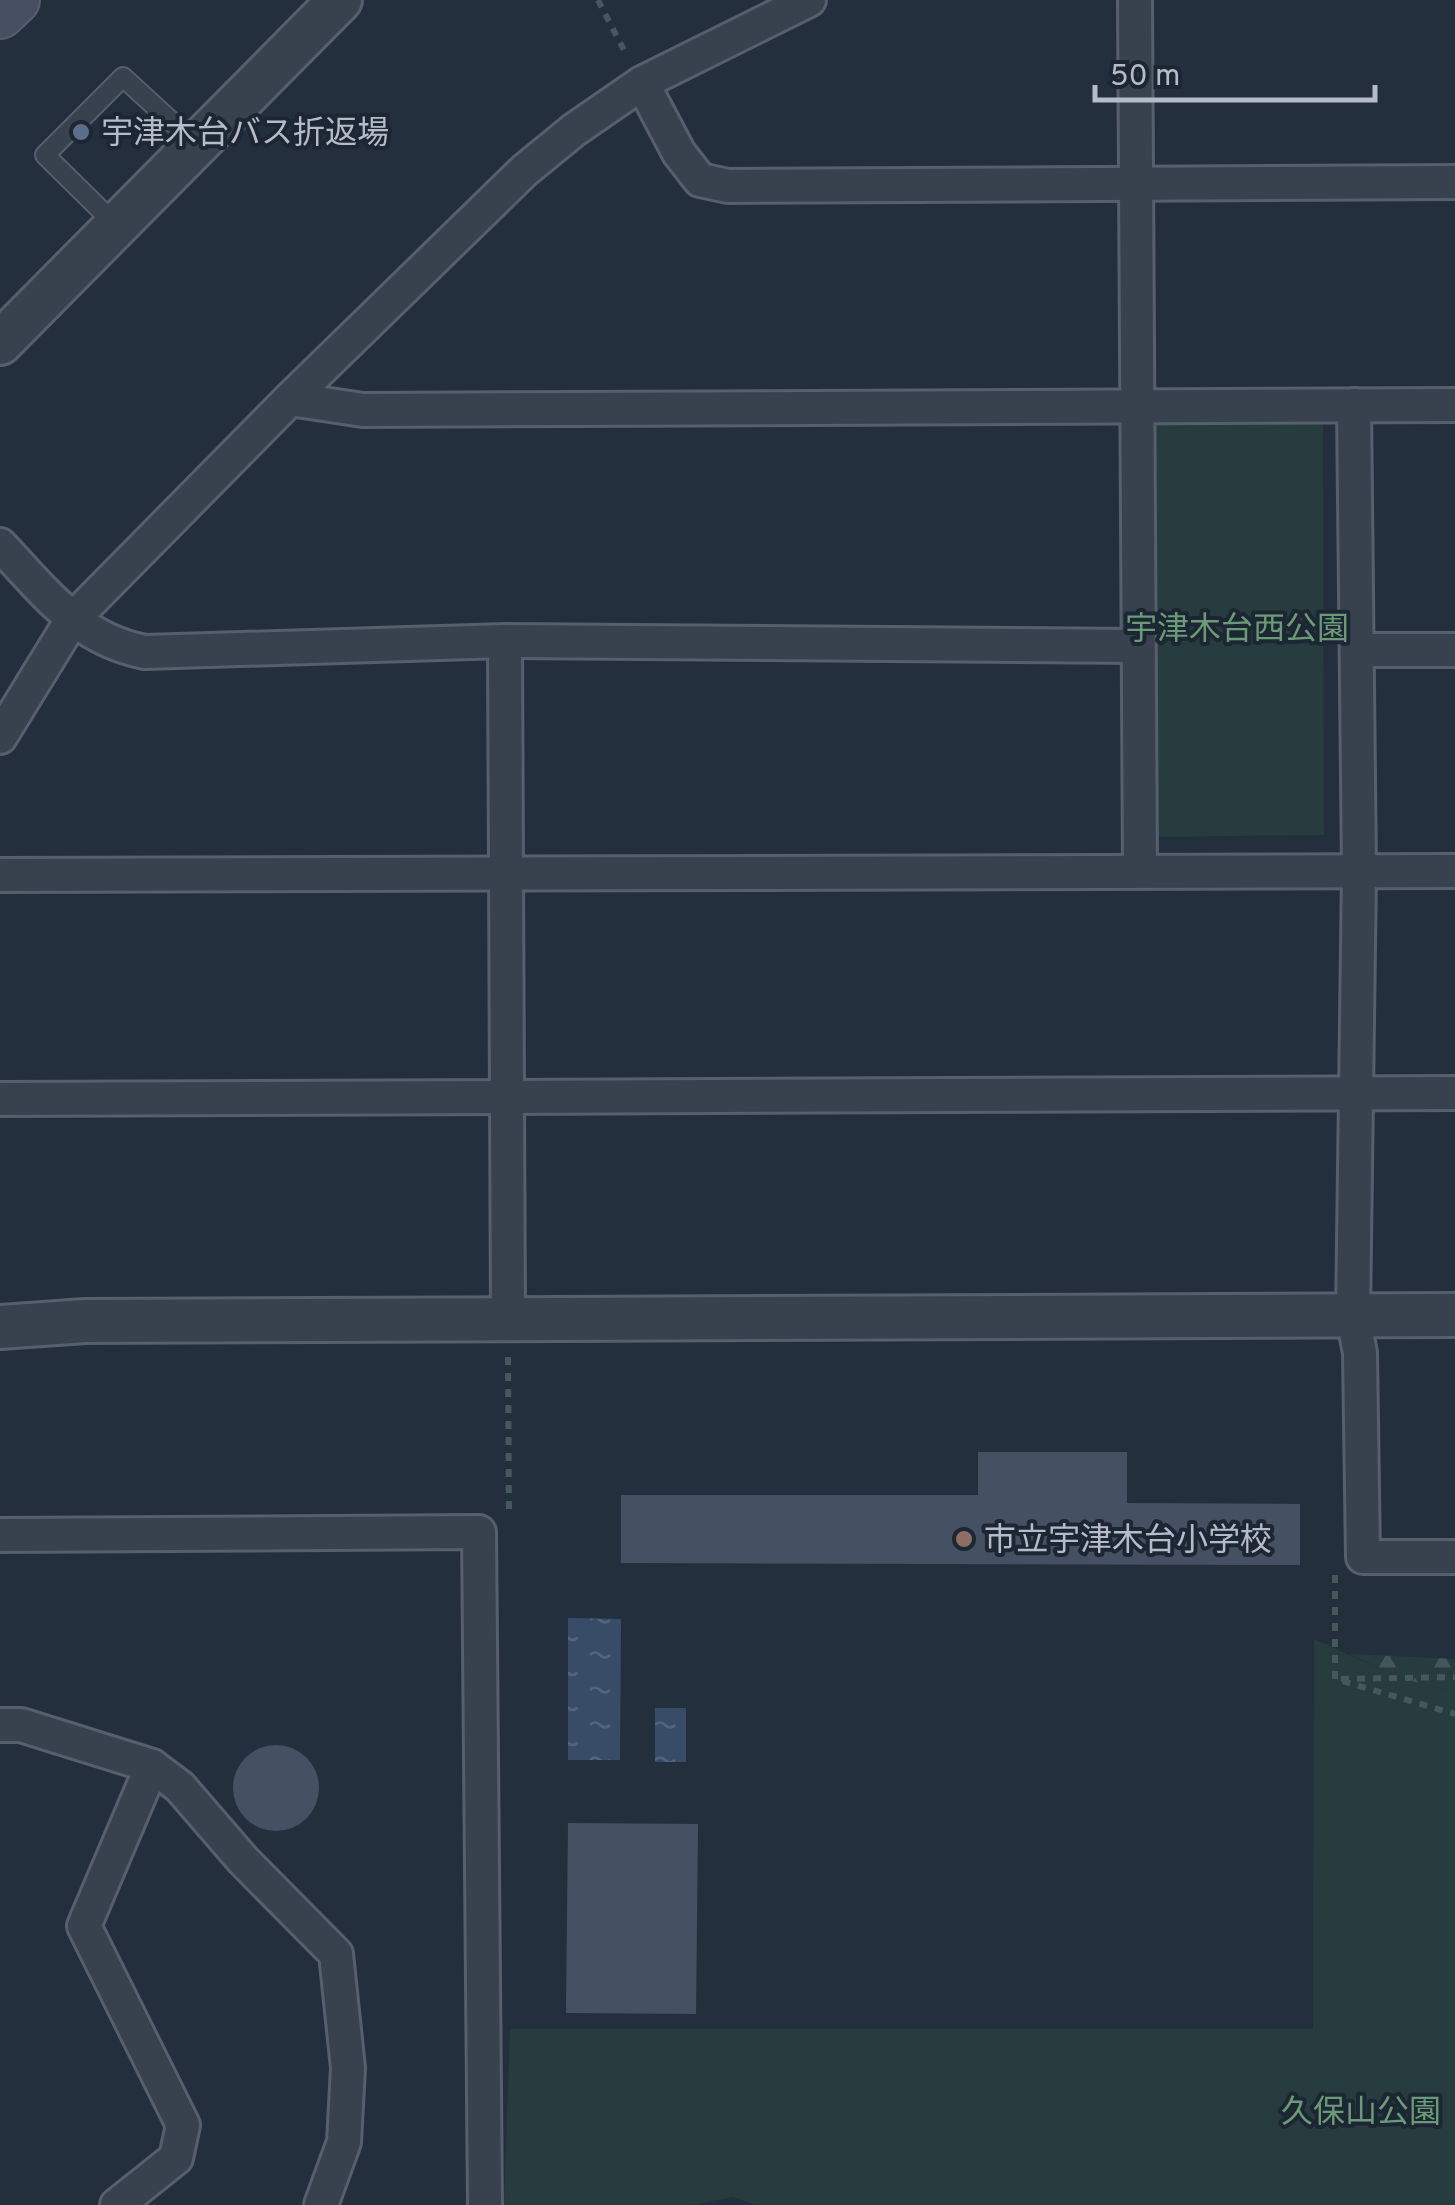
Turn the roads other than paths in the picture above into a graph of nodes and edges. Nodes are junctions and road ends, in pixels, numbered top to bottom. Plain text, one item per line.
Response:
1 (15, 0) edge
2 (340, 0) edge
3 (809, 0) edge
4 (1135, 0) edge
5 (0, 14) edge
6 (642, 83) junction
7 (196, 144) junction
8 (1135, 182) junction
9 (1455, 182) edge
10 (116, 226) junction
11 (0, 343) edge
12 (290, 399) junction
13 (1354, 405) junction
14 (1455, 405) edge
15 (1138, 407) junction
16 (0, 544) edge
17 (72, 620) junction
18 (505, 641) junction
19 (1138, 646) junction
20 (1357, 650) junction
21 (1455, 650) edge
22 (0, 737) edge
23 (1140, 871) junction
24 (1455, 871) edge
25 (507, 872) junction
26 (1359, 872) junction
27 (0, 875) edge
28 (1358, 1093) junction
29 (1455, 1093) edge
30 (508, 1098) junction
31 (0, 1099) edge
32 (1455, 1314) edge
33 (1353, 1317) junction
34 (508, 1320) junction
35 (0, 1327) edge
36 (0, 1535) edge
37 (1455, 1557) edge
38 (0, 1725) edge
39 (152, 1766) junction
40 (117, 2205) edge
41 (321, 2205) edge
42 (484, 2205) edge

1 - 5 main road
2 - 7 street
3 - 6 street
4 - 8 street
6 - 8 street
6 - 12 street
7 - 10 street
7 - 10 lane
8 - 9 street
8 - 15 street
10 - 11 street
12 - 15 street
12 - 17 street
13 - 14 street
13 - 15 street
13 - 20 street
15 - 19 street
16 - 17 street
17 - 18 street
17 - 22 street
18 - 19 street
18 - 25 street
19 - 23 street
20 - 21 street
20 - 26 street
23 - 25 street
23 - 26 street
24 - 26 street
25 - 27 street
25 - 30 street
26 - 28 street
28 - 29 street
28 - 30 street
28 - 33 street
30 - 31 street
30 - 34 street
32 - 33 street
33 - 34 street
33 - 37 street
34 - 35 street
36 - 42 street
38 - 39 street
39 - 40 street
39 - 41 street

